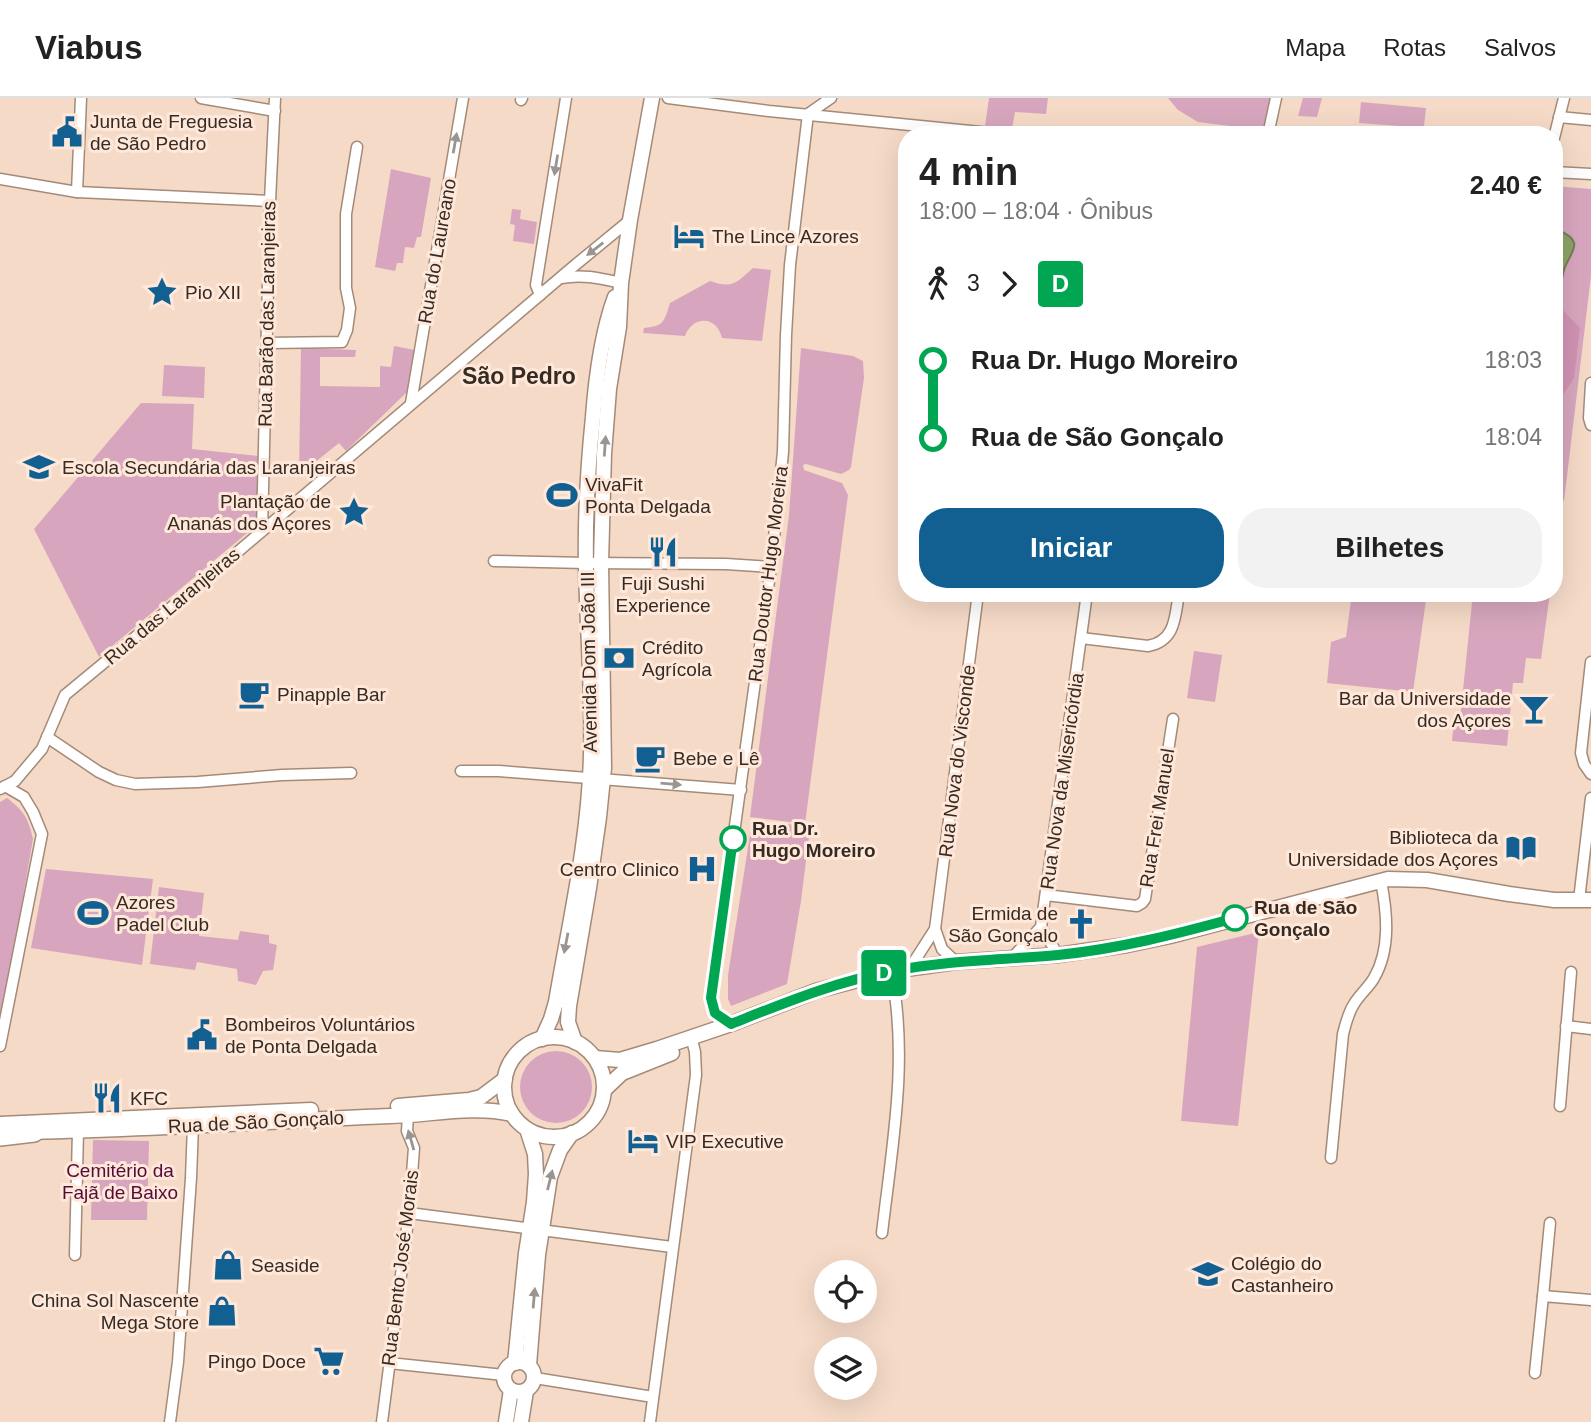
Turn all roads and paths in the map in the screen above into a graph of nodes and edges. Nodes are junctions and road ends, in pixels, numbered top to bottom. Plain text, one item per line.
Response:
1 (81, 98) edge
2 (201, 98) edge
3 (275, 98) edge
4 (463, 98) edge
5 (566, 98) edge
6 (652, 98) edge
7 (668, 98) edge
8 (831, 98) edge
9 (1276, 98) edge
10 (1563, 98) edge
11 (275, 111) junction
12 (808, 114) junction
13 (838, 117) junction
14 (1559, 117) junction
15 (1591, 120) edge
16 (924, 126) edge
17 (1270, 126) edge
18 (1557, 126) edge
19 (357, 147) dead end
20 (1563, 172) edge
21 (1591, 174) edge
22 (0, 179) edge
23 (76, 192) junction
24 (270, 201) junction
25 (630, 220) junction
26 (561, 278) junction
27 (621, 283) junction
28 (540, 295) junction
29 (267, 343) junction
30 (1591, 383) edge
31 (411, 403) junction
32 (1591, 425) edge
33 (262, 530) junction
34 (494, 561) dead end
35 (593, 563) junction
36 (771, 567) junction
37 (977, 602) edge
38 (1086, 602) edge
39 (1177, 602) edge
40 (1082, 638) junction
41 (1591, 662) edge
42 (1173, 719) dead end
43 (47, 737) junction
44 (461, 771) dead end
45 (351, 772) dead end
46 (1591, 774) edge
47 (597, 778) junction
48 (3, 787) edge
49 (741, 790) junction
50 (1591, 797) edge
51 (1381, 881) junction
52 (1046, 895) junction
53 (1585, 900) edge
54 (1041, 927) junction
55 (934, 929) junction
56 (1058, 955) junction
57 (1012, 958) junction
58 (956, 962) junction
59 (910, 968) junction
60 (891, 971) junction
61 (1571, 972) dead end
62 (731, 1024) junction
63 (1566, 1026) junction
64 (1591, 1029) edge
65 (542, 1039) junction
66 (575, 1042) junction
67 (693, 1044) junction
68 (0, 1046) edge
69 (594, 1058) junction
70 (505, 1079) junction
71 (604, 1090) junction
72 (1560, 1106) dead end
73 (512, 1114) junction
74 (408, 1115) junction
75 (0, 1124) edge
76 (193, 1125) junction
77 (527, 1129) junction
78 (78, 1131) junction
79 (34, 1132) joint
80 (572, 1133) junction
81 (0, 1134) edge
82 (1331, 1158) dead end
83 (409, 1213) junction
84 (1550, 1223) dead end
85 (536, 1229) junction
86 (882, 1233) dead end
87 (672, 1247) junction
88 (75, 1255) dead end
89 (1542, 1296) junction
90 (1591, 1300) edge
91 (389, 1363) junction
92 (526, 1369) junction
93 (1535, 1373) dead end
94 (504, 1375) junction
95 (518, 1390) junction
96 (653, 1397) junction
97 (170, 1422) edge
98 (382, 1422) edge
99 (506, 1422) edge
100 (521, 1422) edge
101 (650, 1422) edge

1 - 23 street
2 - 11 street
3 - 11 street, Rua Barão das Laranjeiras
31 -> 4 street, Rua do Laureano
5 -> 28 street
6 - 25 main road, Avenida Dom João III
7 - 12 street
8 - 12 street
8 - 13 street
9 - 17 street
10 - 14 street
11 - 24 street, Rua Barão das Laranjeiras
12 - 13 street
12 - 36 street, Rua Doutor Hugo Moreira
13 - 16 street
14 - 15 street
14 - 18 street
19 - 29 street
20 - 21 street
22 - 23 street
23 - 24 street
24 - 29 street, Rua Barão das Laranjeiras
25 -> 26 street, Rua das Laranjeiras
25 - 27 main road, Avenida Dom João III
26 - 27 street
26 - 28 street, Rua das Laranjeiras
27 - 35 main road, Avenida Dom João III
28 - 31 street, Rua das Laranjeiras
29 - 33 street, Rua Barão das Laranjeiras
30 - 32 street
31 - 33 street, Rua das Laranjeiras
33 - 43 street, Rua das Laranjeiras
34 - 35 street
35 - 36 street
35 - 47 main road, Avenida Dom João III
36 - 49 street, Rua Doutor Hugo Moreira
37 - 55 street, Rua Nova do Visconde
38 - 40 street, Rua Nova da Misericórdia
39 - 40 street
40 - 52 street, Rua Nova da Misericórdia
41 - 46 street
42 - 52 street, Rua Frei Manuel
43 - 45 street
43 - 48 street, Rua das Laranjeiras
44 - 47 street
47 -> 49 street
47 -> 65 main road, Avenida Dom João III
47 - 66 main road, Avenida Dom João III
48 - 68 street
49 - 62 street, Rua Doutor Hugo Moreira
50 - 53 street
51 - 53 main road
51 - 56 main road
51 - 82 street
52 - 54 street, Rua Nova da Misericórdia
54 - 56 street
54 - 57 street
55 - 58 street
55 - 59 street, Rua Nova do Visconde
56 - 57 main road
57 - 58 main road
58 - 59 main road
59 - 60 main road
60 - 62 main road
60 - 86 street
61 - 63 street
62 - 67 main road
62 - 69 main road
63 - 64 street
63 - 72 street
65 - 66 main road
65 - 70 main road
66 - 69 main road
67 - 71 main road
67 - 87 street
69 - 71 main road
70 - 73 main road
70 - 75 main road, Rua de São Gonçalo
71 - 80 main road
73 - 74 main road, Rua de São Gonçalo
73 - 77 main road
74 - 76 main road, Rua de São Gonçalo
83 -> 74 street, Rua Bento José Morais
76 - 78 main road, Rua de São Gonçalo
76 - 97 street
77 - 80 main road
77 - 85 main road
78 - 79 main road, Rua de São Gonçalo
78 - 88 street
79 - 81 highway
85 -> 80 main road
83 - 85 street
83 - 91 street, Rua Bento José Morais
84 - 89 street
85 - 87 street
85 - 92 main road
87 - 96 street
89 - 90 street
89 - 93 street
91 - 94 street
91 - 98 street, Rua Bento José Morais
92 - 94 main road
92 - 95 main road
92 - 96 street
94 - 95 main road
95 - 99 main road
95 - 100 main road
96 - 101 street

